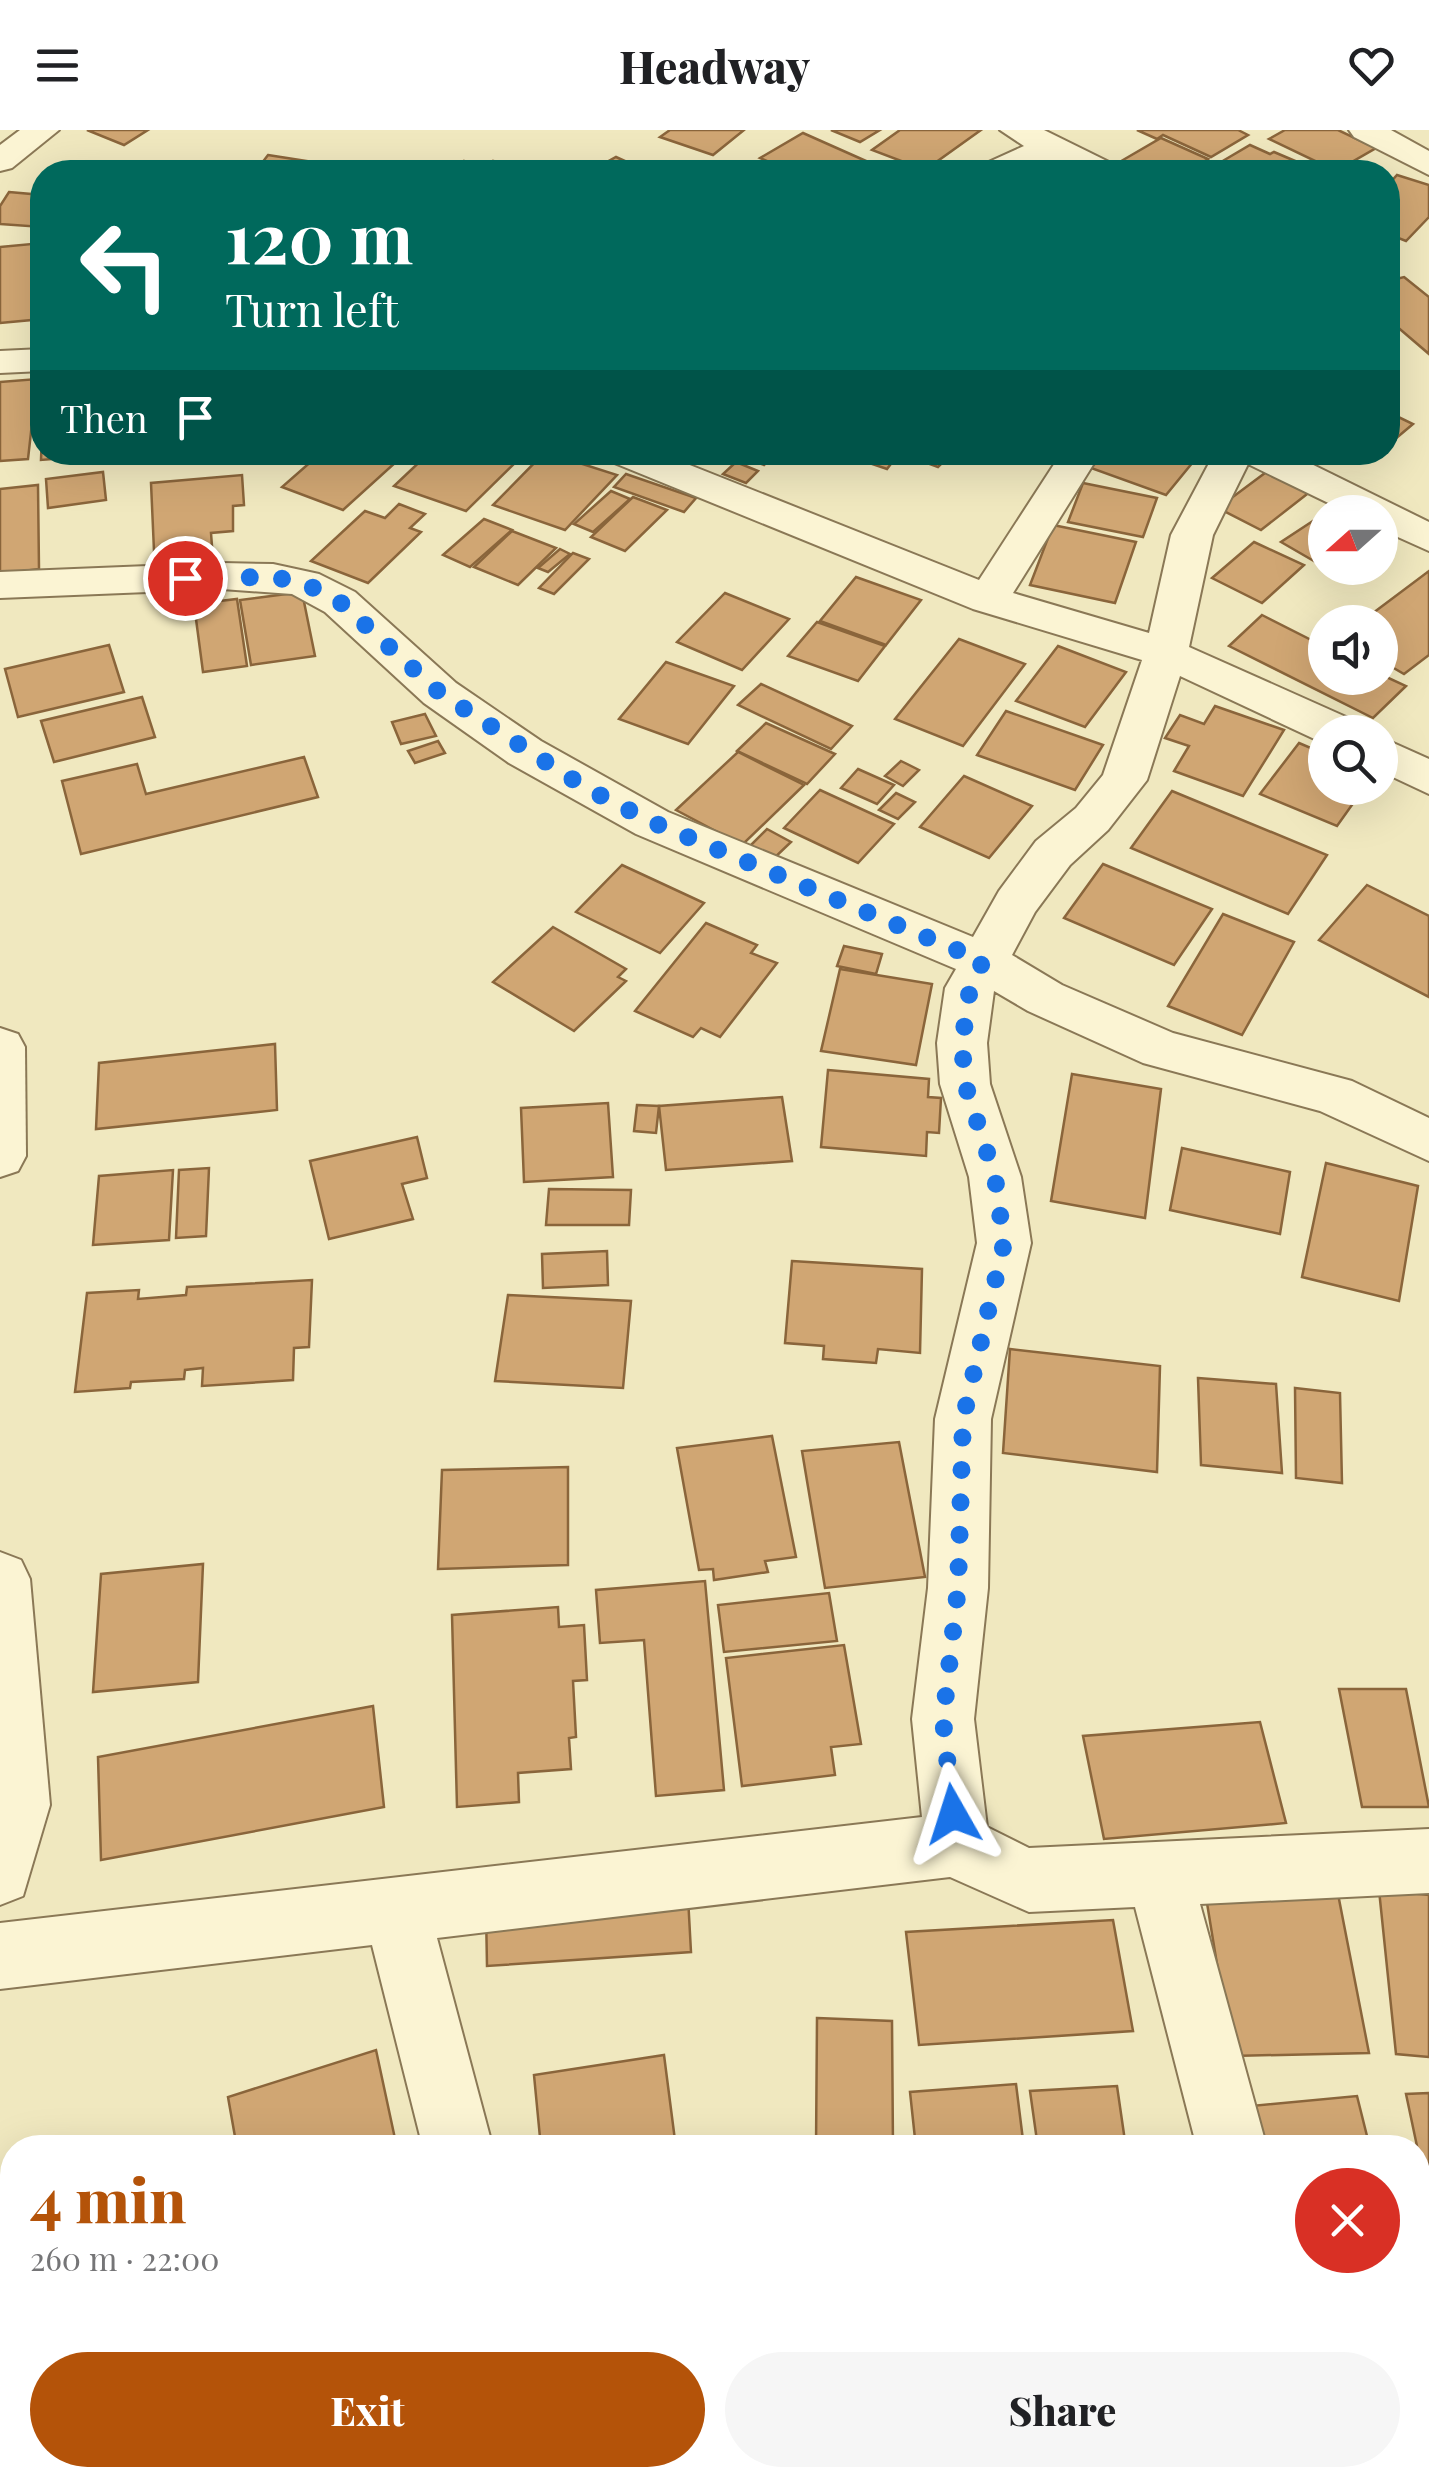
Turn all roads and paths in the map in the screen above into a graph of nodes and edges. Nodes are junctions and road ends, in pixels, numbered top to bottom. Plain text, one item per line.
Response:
1 (42, 130) edge
2 (1018, 130) edge
3 (1366, 130) edge
4 (1051, 146) junction
5 (0, 160) edge
6 (1020, 160) edge
7 (1079, 160) edge
8 (1409, 165) edge
9 (30, 361) edge
10 (0, 362) edge
11 (654, 465) edge
12 (1074, 465) edge
13 (1229, 465) edge
14 (1281, 465) edge
15 (1343, 495) edge
16 (1398, 522) edge
17 (1429, 538) edge
18 (0, 585) edge
19 (988, 600) junction
20 (1166, 653) junction
21 (1308, 718) edge
22 (1398, 762) edge
23 (1429, 778) edge
24 (983, 961) junction
25 (0, 1047) edge
26 (1429, 1141) edge
27 (0, 1156) edge
28 (0, 1579) edge
29 (957, 1845) junction
30 (1429, 1861) edge
31 (0, 1873) edge
32 (1159, 1874) junction
33 (396, 1909) junction
34 (0, 1956) edge
35 (455, 2135) edge
36 (1229, 2135) edge

1 - 5 street
2 - 4 street
3 - 8 street
4 - 6 street
4 - 7 street
9 - 10 street
11 - 19 street
12 - 19 street
13 - 20 street
14 - 15 street
16 - 17 street
18 - 24 street
19 - 20 street
20 - 21 street
20 - 24 street
22 - 23 street
24 - 26 street
24 - 29 street
25 - 27 street
28 - 31 street
29 - 32 street
29 - 33 street
30 - 32 street
32 - 36 street
33 - 34 street
33 - 35 street

